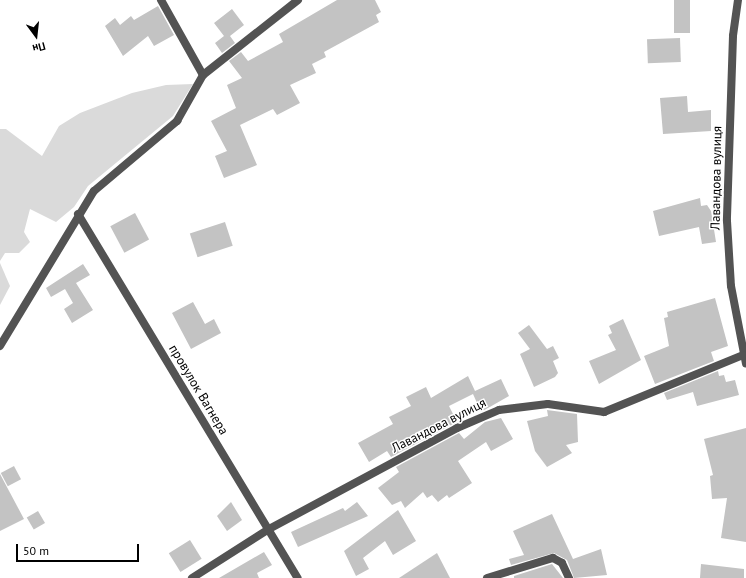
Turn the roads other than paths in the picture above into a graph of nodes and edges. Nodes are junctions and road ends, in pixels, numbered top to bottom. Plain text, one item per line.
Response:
1 (161, 0) edge
2 (298, 0) edge
3 (738, 0) edge
4 (203, 75) junction
5 (78, 214) junction
6 (0, 346) edge
7 (743, 355) junction
8 (746, 364) edge
9 (269, 529) junction
10 (192, 578) edge
11 (298, 578) edge
12 (487, 578) edge
13 (569, 578) edge

1 - 4 street
2 - 4 street
3 - 7 street, Лавандова вулиця
4 - 5 street
5 - 6 street
5 - 9 street, провулок Вагнера
7 - 8 street, Лавандова вулиця
7 - 9 street, Лавандова вулиця
9 - 10 street, Лавандова вулиця
9 - 11 street, провулок Вагнера
12 - 13 street

